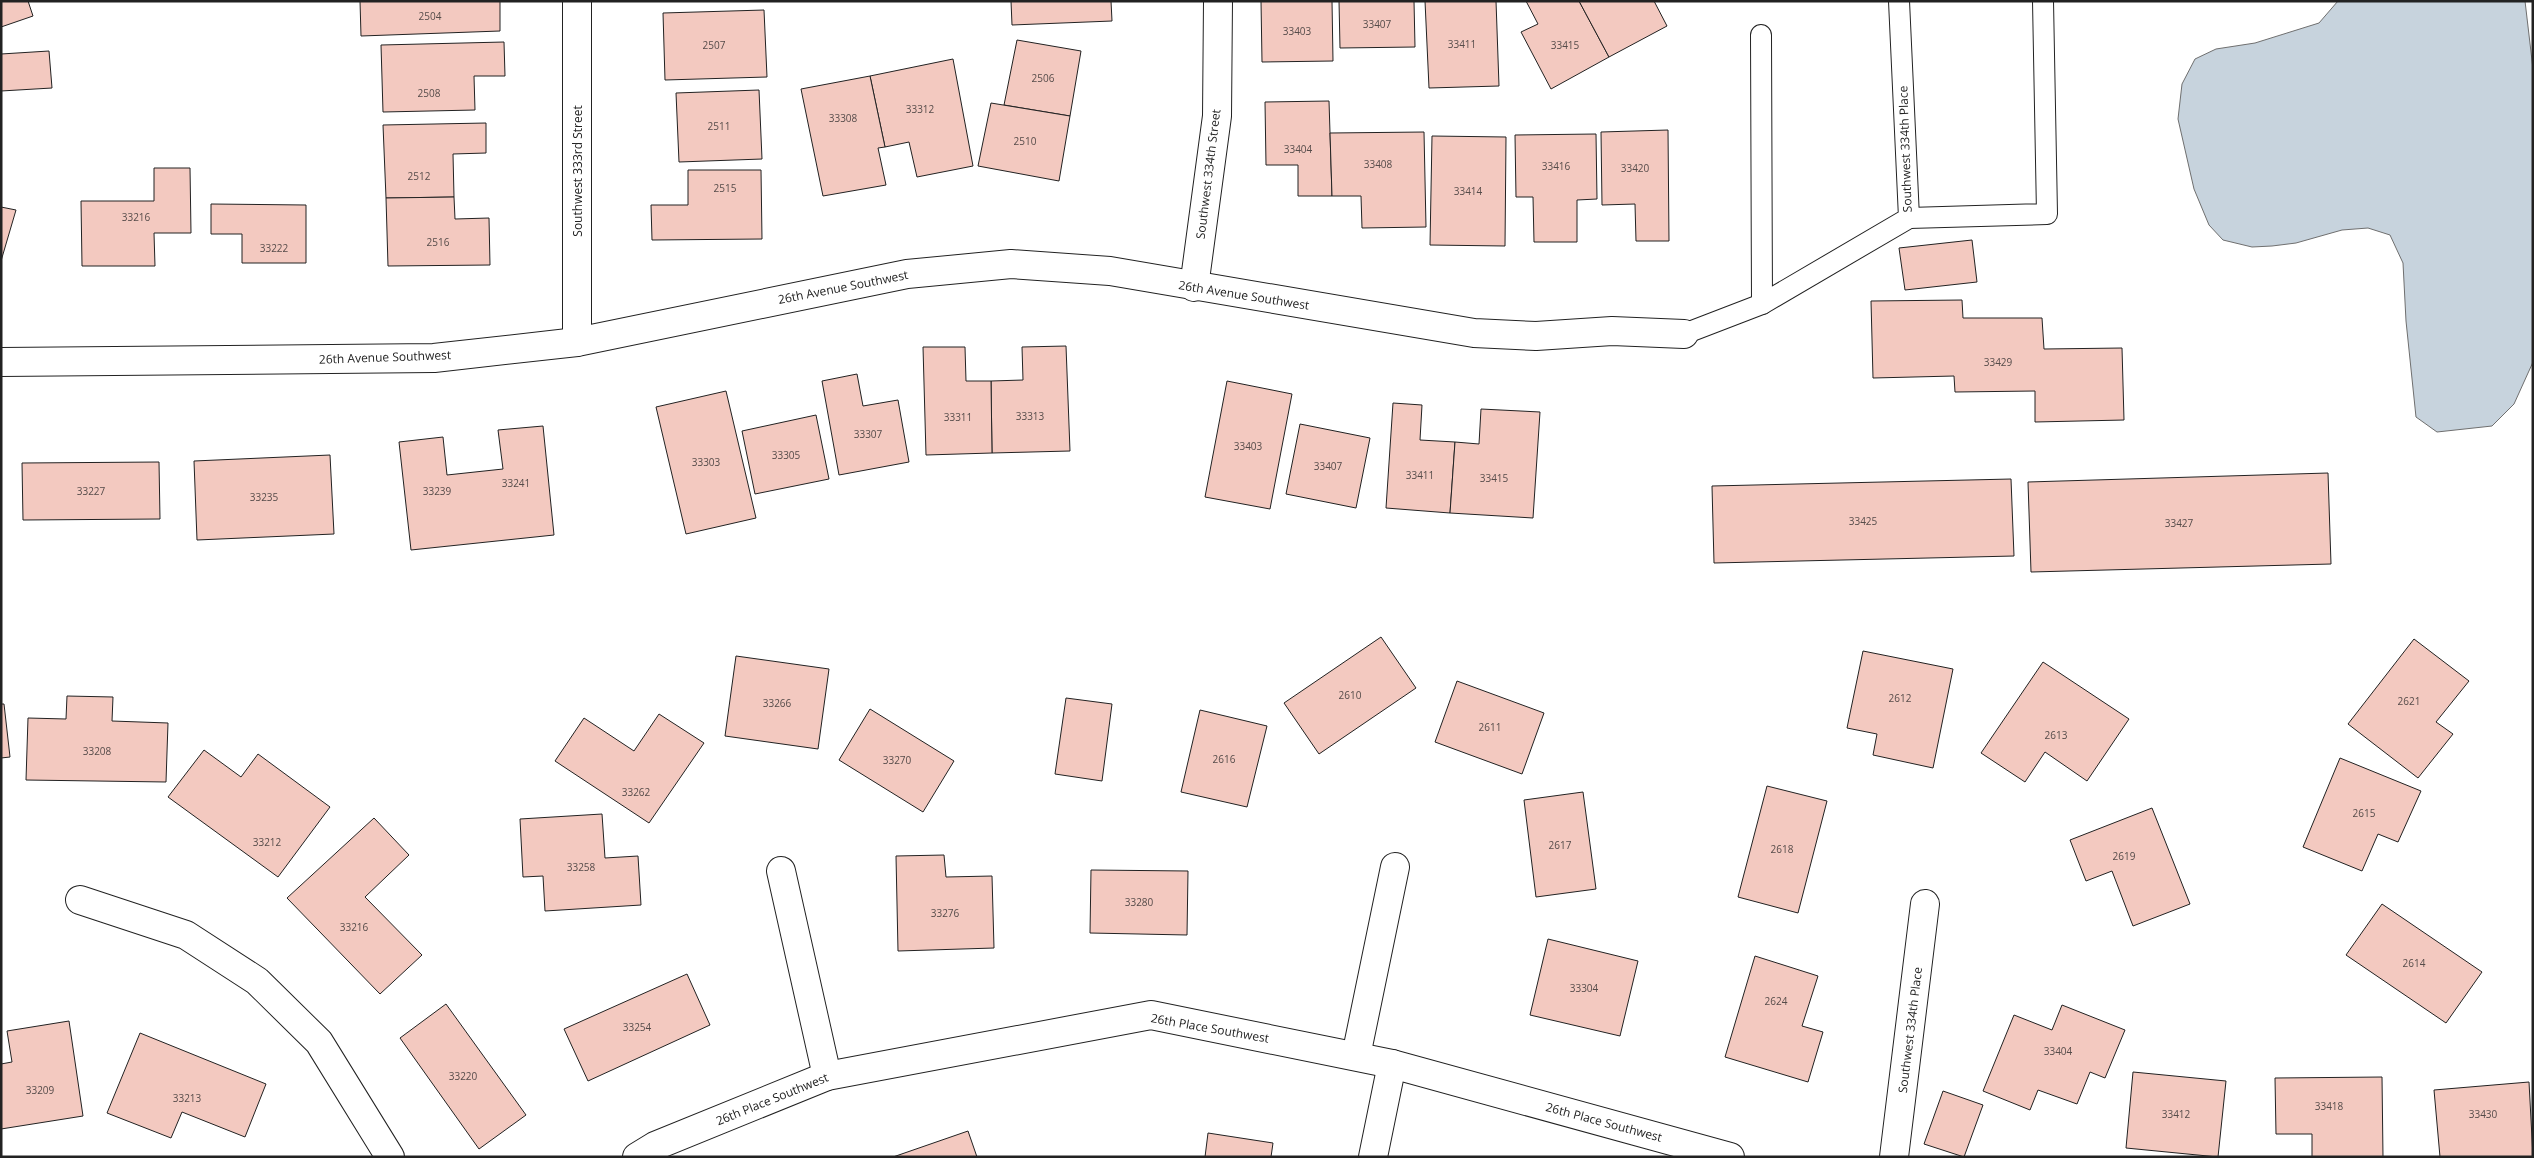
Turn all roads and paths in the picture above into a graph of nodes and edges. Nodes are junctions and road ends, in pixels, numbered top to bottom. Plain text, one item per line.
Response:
1 (577, 1) edge
2 (1218, 1) edge
3 (1899, 1) edge
4 (2043, 1) edge
5 (1761, 36) dead end
6 (1909, 218) junction
7 (1194, 287) junction
8 (1762, 304) junction
9 (1684, 334) joint
10 (577, 342) junction
11 (1, 362) edge
12 (1395, 868) dead end
13 (781, 871) dead end
14 (80, 900) dead end
15 (1926, 904) dead end
16 (1356, 1056) junction
17 (1392, 1064) junction
18 (827, 1076) junction
19 (390, 1157) edge
20 (637, 1157) edge
21 (1373, 1157) edge
22 (1730, 1157) edge
23 (1894, 1157) edge

1 - 10 street, Southwest 333rd Street
2 - 7 street, Southwest 334th Street
3 - 6 lane, Southwest 334th Place
4 - 6 lane
5 - 8 lane
6 - 8 lane, Southwest 334th Place
7 - 9 street, 26th Avenue Southwest
7 - 10 street, 26th Avenue Southwest
8 - 9 lane, Southwest 334th Place
10 - 11 street, 26th Avenue Southwest
12 - 16 street
13 - 18 street
14 - 19 street
15 - 23 street, Southwest 334th Place
16 - 17 street, 26th Place Southwest
16 - 18 street, 26th Place Southwest
17 - 21 street
17 - 22 street, 26th Place Southwest
18 - 20 street, 26th Place Southwest

